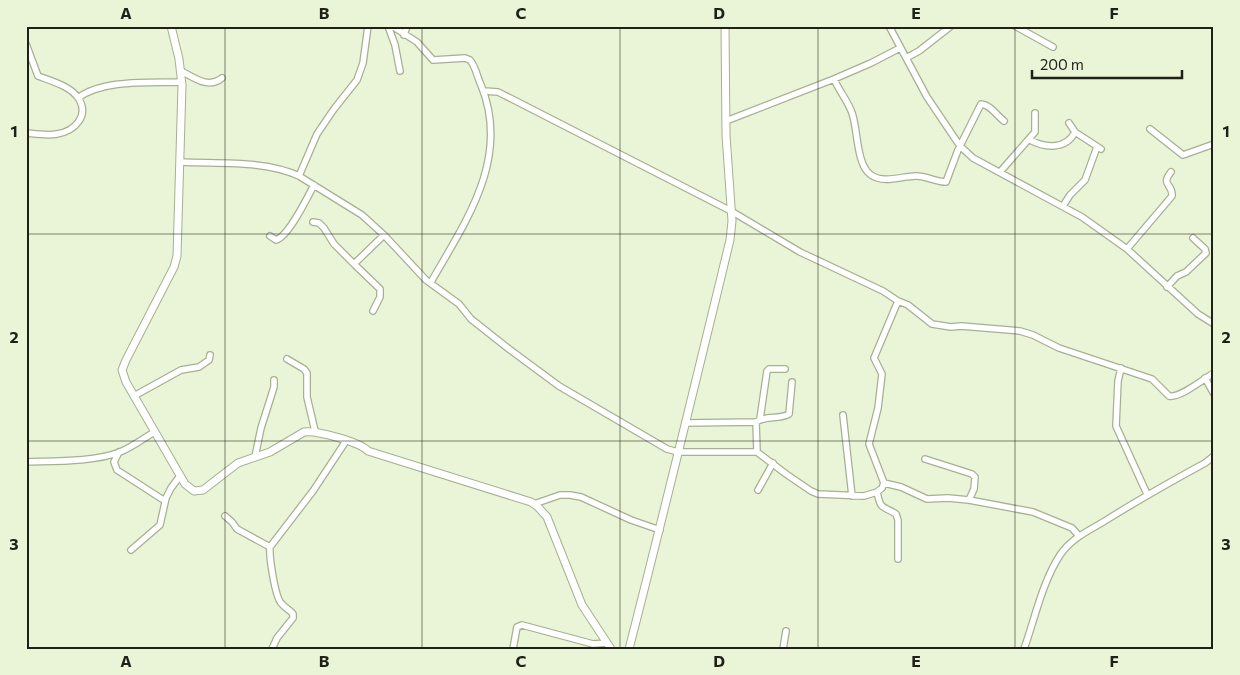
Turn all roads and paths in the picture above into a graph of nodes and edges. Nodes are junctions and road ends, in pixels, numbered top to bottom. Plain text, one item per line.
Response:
1 (171, 26) edge
2 (368, 26) edge
3 (390, 26) edge
4 (407, 26) edge
5 (725, 26) edge
6 (889, 26) edge
7 (951, 26) edge
8 (1015, 26) edge
9 (404, 35) junction
10 (26, 44) edge
11 (1053, 47) dead end
12 (900, 48) junction
13 (906, 58) junction
14 (400, 71) dead end
15 (181, 72) junction
16 (222, 78) dead end
17 (834, 79) junction
18 (182, 82) junction
19 (484, 91) junction
20 (78, 98) junction
21 (1035, 113) dead end
22 (726, 121) junction
23 (1004, 121) dead end
24 (1069, 123) dead end
25 (1150, 129) dead end
26 (1075, 132) junction
27 (26, 133) edge
28 (1030, 140) junction
29 (1214, 144) edge
30 (960, 146) junction
31 (181, 162) junction
32 (1000, 172) junction
33 (1172, 172) dead end
34 (298, 176) junction
35 (314, 185) junction
36 (1063, 206) junction
37 (731, 211) junction
38 (313, 222) dead end
39 (384, 235) junction
40 (270, 236) dead end
41 (1193, 238) dead end
42 (1127, 249) junction
43 (354, 264) junction
44 (431, 282) junction
45 (1167, 287) junction
46 (898, 301) junction
47 (373, 311) dead end
48 (1214, 324) edge
49 (210, 355) dead end
50 (287, 359) dead end
51 (1121, 368) junction
52 (785, 369) dead end
53 (1214, 373) edge
54 (1204, 378) junction
55 (274, 380) dead end
56 (792, 382) dead end
57 (1214, 394) edge
58 (134, 396) junction
59 (843, 414) dead end
60 (758, 420) junction
61 (685, 424) junction
62 (154, 432) junction
63 (315, 432) junction
64 (346, 441) junction
65 (119, 452) junction
66 (678, 452) junction
67 (757, 452) junction
68 (1214, 456) edge
69 (255, 457) junction
70 (925, 459) dead end
71 (26, 462) edge
72 (773, 464) junction
73 (180, 476) junction
74 (884, 483) junction
75 (758, 490) dead end
76 (877, 492) junction
77 (1147, 494) junction
78 (852, 496) junction
79 (165, 500) junction
80 (969, 500) junction
81 (534, 504) junction
82 (225, 516) dead end
83 (660, 530) junction
84 (1079, 536) junction
85 (270, 547) junction
86 (131, 550) dead end
87 (898, 559) dead end
88 (786, 631) dead end
89 (609, 646) edge
90 (272, 649) edge
91 (513, 649) edge
92 (629, 649) edge
93 (783, 649) edge
94 (1024, 649) edge

1 - 15 street
2 - 34 street
3 - 9 street
3 - 14 street
4 - 9 street
5 - 22 street
6 - 12 street
7 - 13 street
8 - 11 street
9 - 19 street
10 - 20 street
12 - 13 street
12 - 17 street
13 - 30 street
15 - 16 street
15 - 18 street
17 - 22 street
17 - 30 street
18 - 20 street
18 - 31 street
19 - 37 street
19 - 44 street
20 - 27 street
21 - 28 street
22 - 37 street
23 - 30 street
24 - 26 street
25 - 29 street
26 - 28 street
26 - 36 street
28 - 32 street
30 - 32 street
31 - 34 street
31 - 58 street
32 - 36 street
33 - 42 street
34 - 35 street
35 - 39 street
35 - 40 street
36 - 42 street
37 - 46 street
37 - 61 street
38 - 43 street
39 - 43 street
39 - 44 street
41 - 45 street
42 - 45 street
43 - 47 street
44 - 66 street
45 - 48 street
46 - 51 street
46 - 74 street
49 - 58 street
50 - 63 street
51 - 54 street
51 - 77 street
52 - 60 street
53 - 54 street
54 - 57 street
55 - 69 street
56 - 60 street
58 - 62 street
59 - 78 street
60 - 61 street
60 - 67 street
61 - 66 street
62 - 65 street
62 - 73 street
63 - 64 street
63 - 69 street
64 - 81 street
64 - 85 street
65 - 71 street
65 - 79 street
66 - 67 street
66 - 83 street
67 - 72 street
68 - 77 street
69 - 73 street
70 - 80 street
72 - 75 street
72 - 78 street
73 - 79 street
74 - 76 street
74 - 80 street
76 - 78 street
76 - 87 street
77 - 84 street
79 - 86 street
80 - 84 street
81 - 83 street
81 - 89 street
82 - 85 street
83 - 92 street
84 - 94 street
85 - 90 street
88 - 93 street
89 - 91 street

